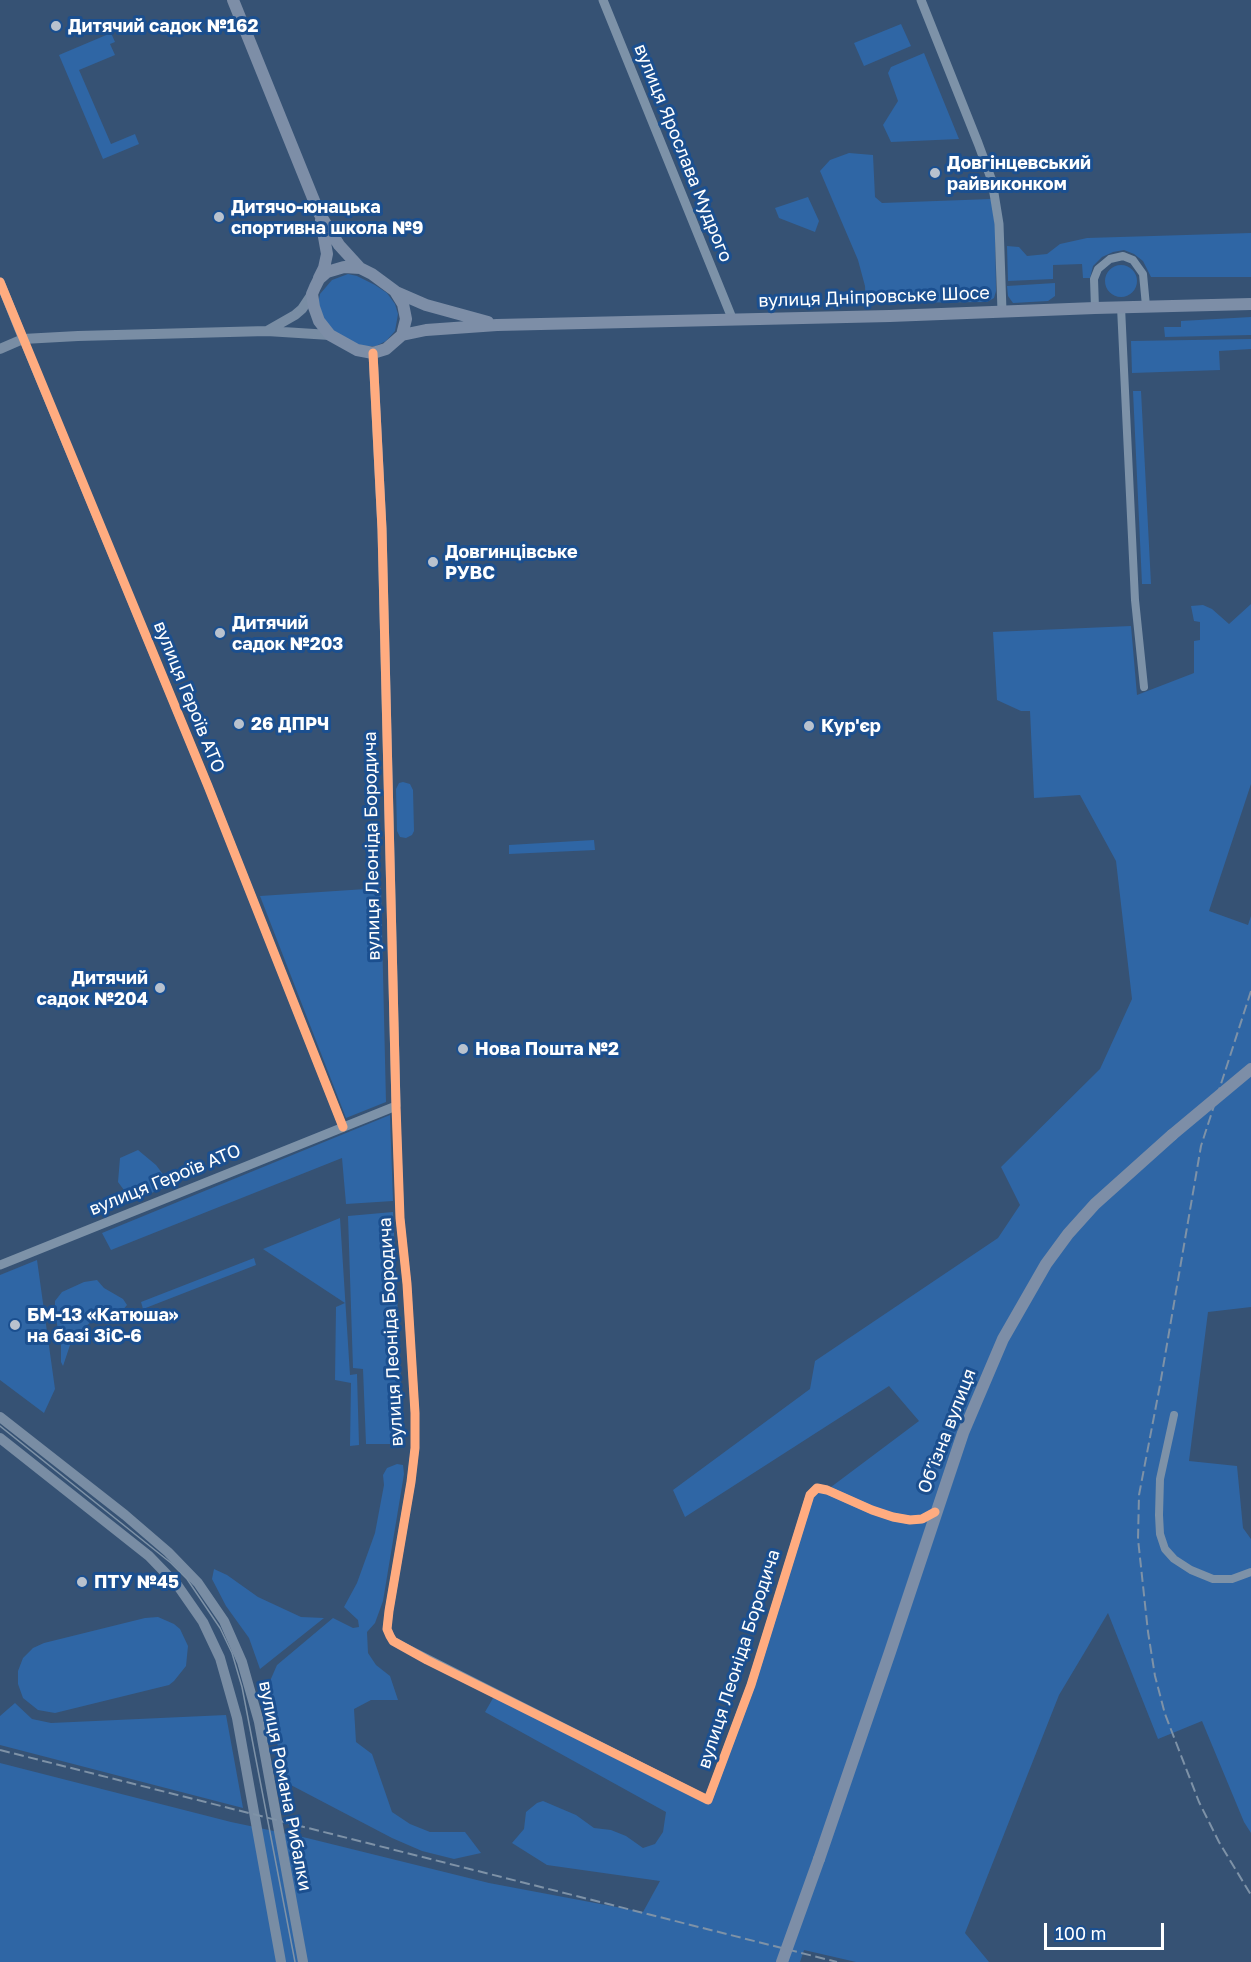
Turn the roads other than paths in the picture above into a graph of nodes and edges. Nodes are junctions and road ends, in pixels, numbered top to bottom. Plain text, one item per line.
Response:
1 (233, 0) edge
2 (603, 0) edge
3 (921, 0) edge
4 (319, 213) junction
5 (360, 268) junction
6 (319, 279) junction
7 (0, 282) edge
8 (395, 291) junction
9 (312, 294) junction
10 (1251, 304) edge
11 (1146, 306) junction
12 (1121, 307) junction
13 (1095, 308) junction
14 (1002, 311) junction
15 (732, 318) junction
16 (497, 325) junction
17 (267, 330) junction
18 (330, 335) junction
19 (402, 335) junction
20 (23, 339) junction
21 (0, 349) edge
22 (373, 353) junction
23 (1144, 687) dead end
24 (1251, 1069) edge
25 (396, 1106) junction
26 (343, 1127) junction
27 (0, 1265) edge
28 (1174, 1415) dead end
29 (0, 1417) edge
30 (0, 1438) edge
31 (935, 1512) junction
32 (1251, 1572) edge
33 (281, 1962) edge
34 (303, 1962) edge
35 (782, 1962) edge

1 - 4 main road
2 - 15 street, вулиця Ярослава Мудрого
3 - 14 street
4 - 5 main road
4 - 6 main road
5 - 6 main road
5 - 8 main road
6 - 9 main road
7 - 20 street, вулиця Героїв АТО
8 - 16 main road
8 - 19 main road
9 - 17 main road
9 - 18 main road
10 - 11 main road, вулиця Дніпровське Шосе
11 - 12 main road, вулиця Дніпровське Шосе
11 - 13 street
12 - 13 main road, вулиця Дніпровське Шосе
12 - 23 street
13 - 14 main road, вулиця Дніпровське Шосе
14 - 15 main road, вулиця Дніпровське Шосе
15 - 16 main road, вулиця Дніпровське Шосе
16 - 19 main road, вулиця Дніпровське Шосе
17 - 18 main road
17 - 20 main road
18 - 22 main road
19 - 22 main road
20 - 21 main road
20 - 26 street, вулиця Героїв АТО
22 - 25 street, вулиця Леоніда Бородича
24 - 31 main road, Обʼїзна вулиця, bridge
25 - 26 street, вулиця Героїв АТО
25 - 31 street, вулиця Леоніда Бородича
26 - 27 street, вулиця Героїв АТО
28 - 32 street
29 - 34 main road, вулиця Романа Рибалки
30 - 33 main road, вулиця Романа Рибалки
31 - 35 main road, Обʼїзна вулиця, bridge

